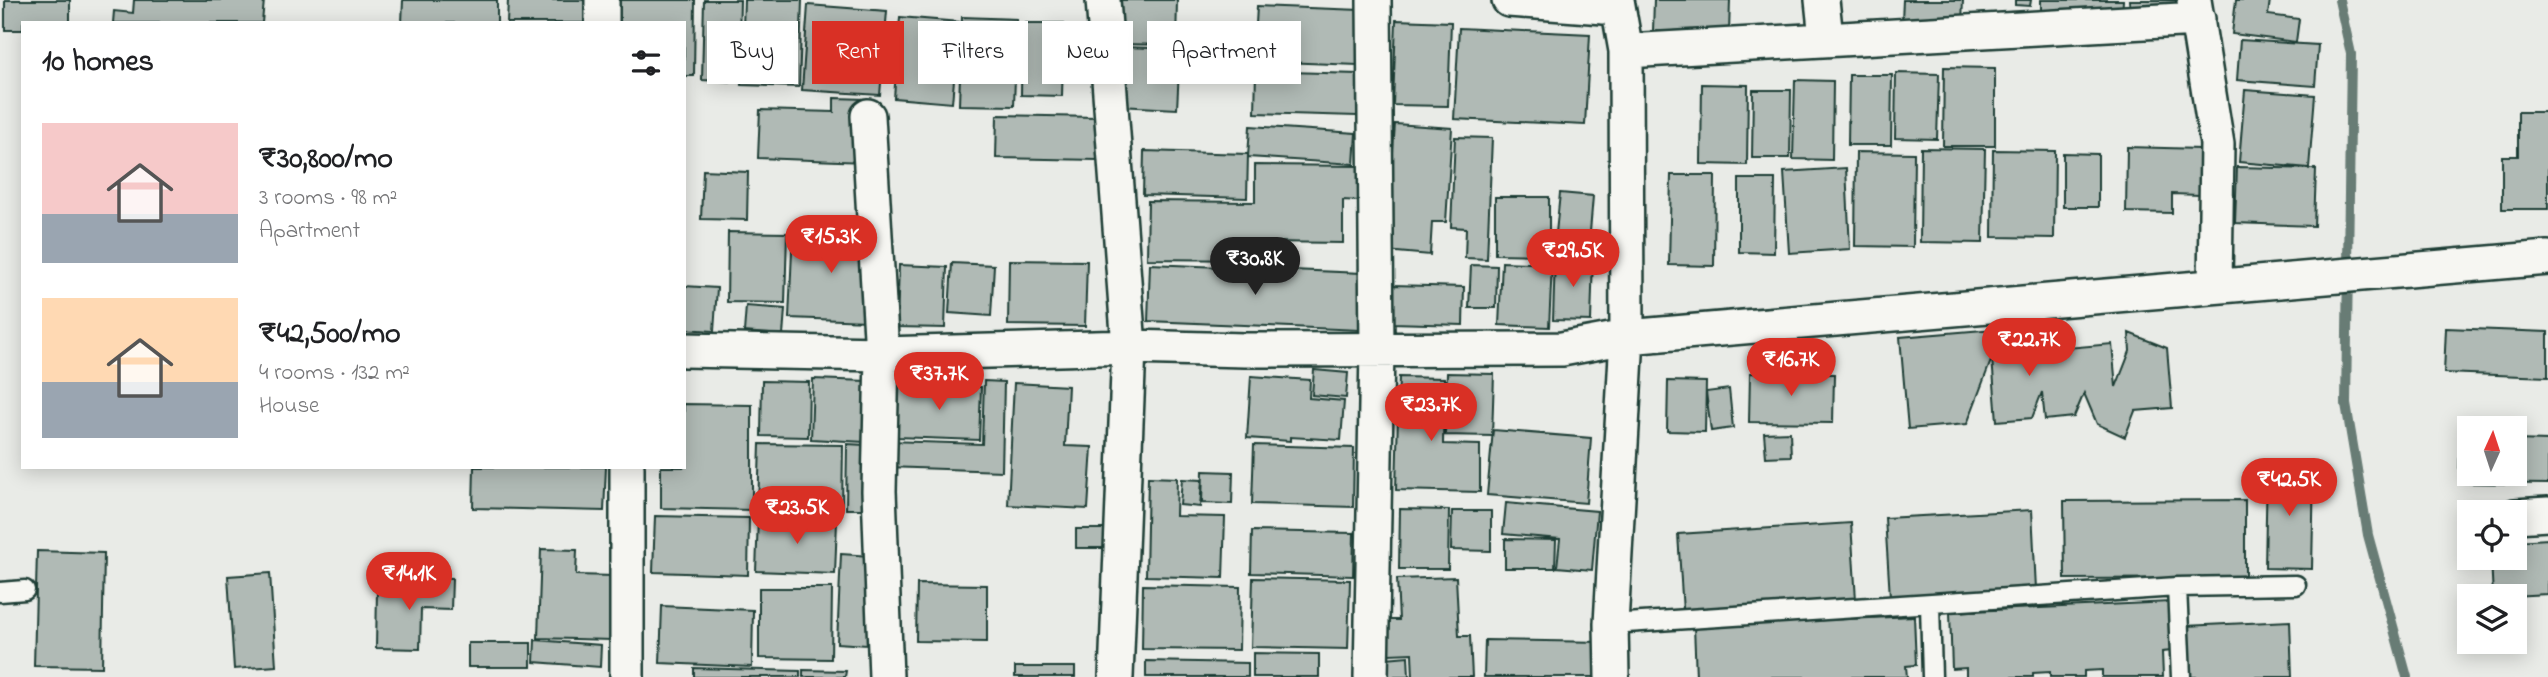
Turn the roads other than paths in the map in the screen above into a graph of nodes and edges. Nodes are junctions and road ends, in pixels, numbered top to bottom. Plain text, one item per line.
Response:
1 (602, 0) edge
2 (1103, 0) edge
3 (1374, 0) edge
4 (1509, 0) edge
5 (1822, 0) edge
6 (1617, 4) edge
7 (2196, 10) edge
8 (602, 21) edge
9 (1826, 38) junction
10 (1626, 51) junction
11 (868, 116) dead end
12 (2548, 258) edge
13 (2215, 286) junction
14 (1627, 337) junction
15 (1129, 347) junction
16 (1377, 349) junction
17 (686, 351) edge
18 (882, 354) junction
19 (627, 469) edge
20 (2548, 514) edge
21 (2527, 515) edge
22 (2296, 585) dead end
23 (2177, 587) junction
24 (25, 590) dead end
25 (0, 592) edge
26 (1930, 604) junction
27 (1611, 624) junction
28 (627, 677) edge
29 (886, 677) edge
30 (1116, 677) edge
31 (1371, 677) edge
32 (1612, 677) edge
33 (1931, 677) edge
34 (2181, 677) edge

1 - 8 street
2 - 15 street
3 - 16 street
4 - 6 street
5 - 9 street
6 - 10 street
7 - 9 street
7 - 13 street
9 - 10 street
10 - 14 street
11 - 18 street
12 - 13 street
13 - 14 street
14 - 16 street
14 - 27 street
15 - 16 street
15 - 18 street
15 - 30 street
16 - 31 street
17 - 18 street
18 - 29 street
19 - 28 street
20 - 21 street
22 - 23 lane
23 - 26 lane
23 - 34 lane
24 - 25 lane
26 - 27 lane
26 - 33 lane
27 - 32 street

